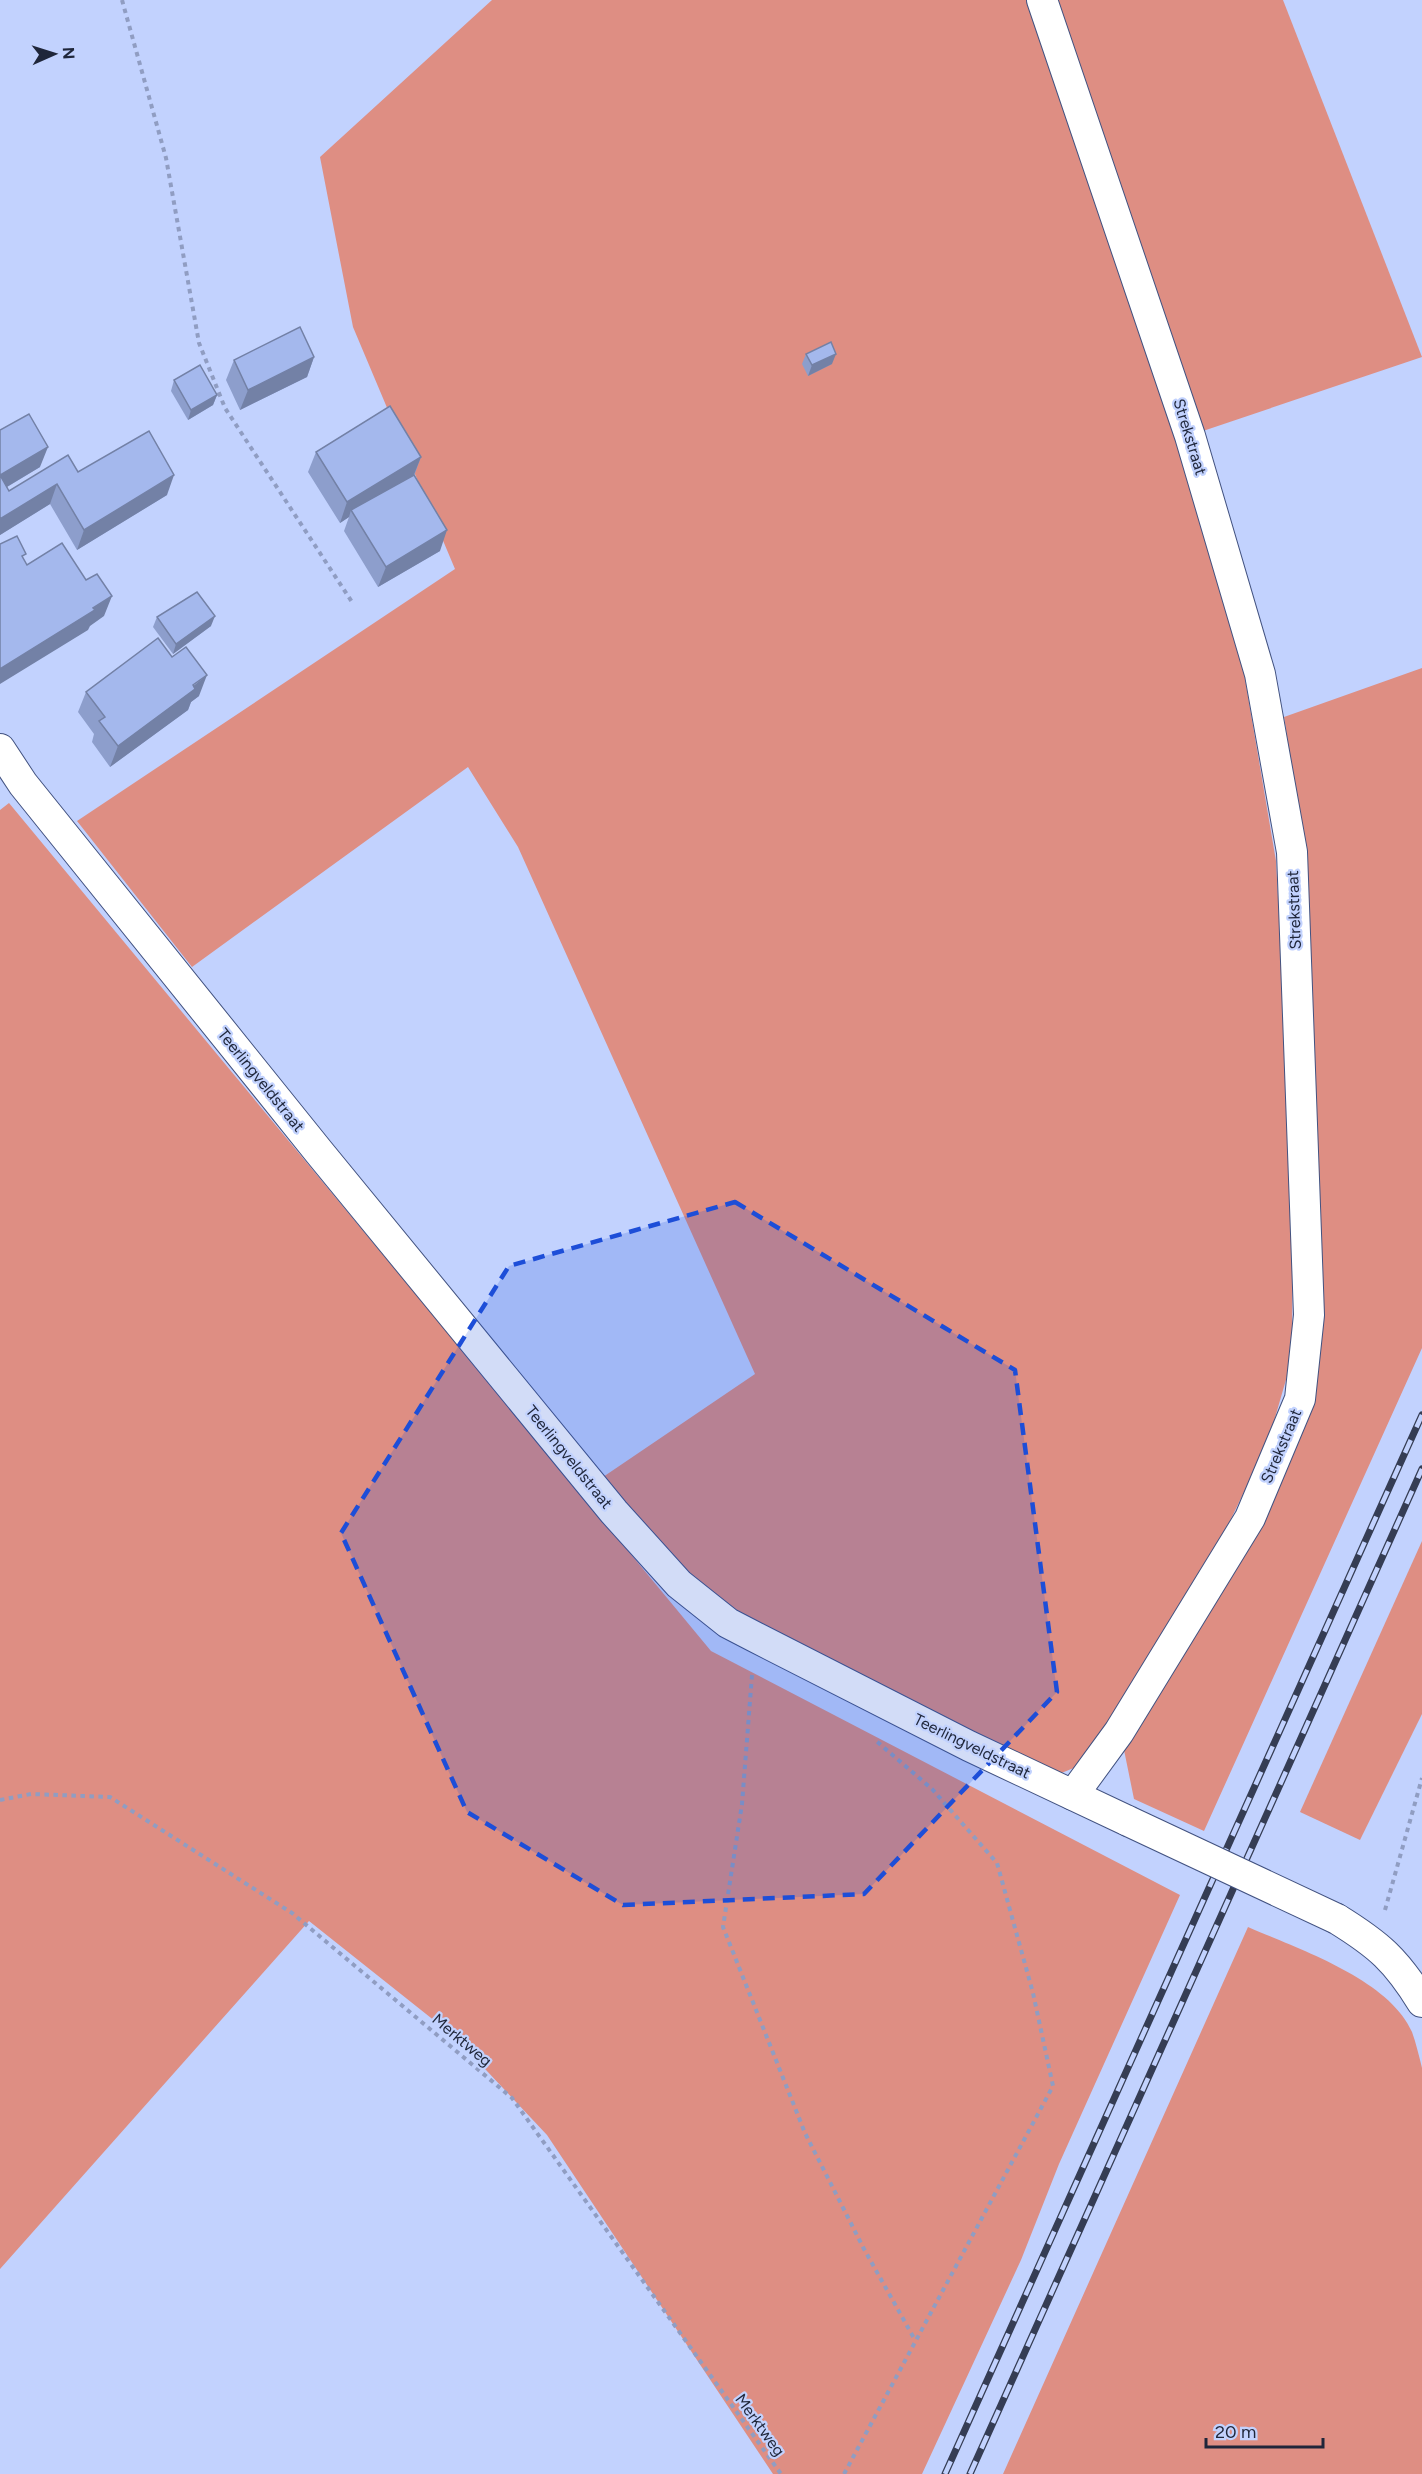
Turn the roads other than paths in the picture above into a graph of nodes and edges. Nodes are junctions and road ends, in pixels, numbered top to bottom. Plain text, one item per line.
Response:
1 (1042, 0) edge
2 (0, 749) edge
3 (1073, 1795) junction
4 (1422, 2002) edge

1 - 3 street, Strekstraat
2 - 3 street, Teerlingveldstraat
3 - 4 street, Teerlingveldstraat, bridge

